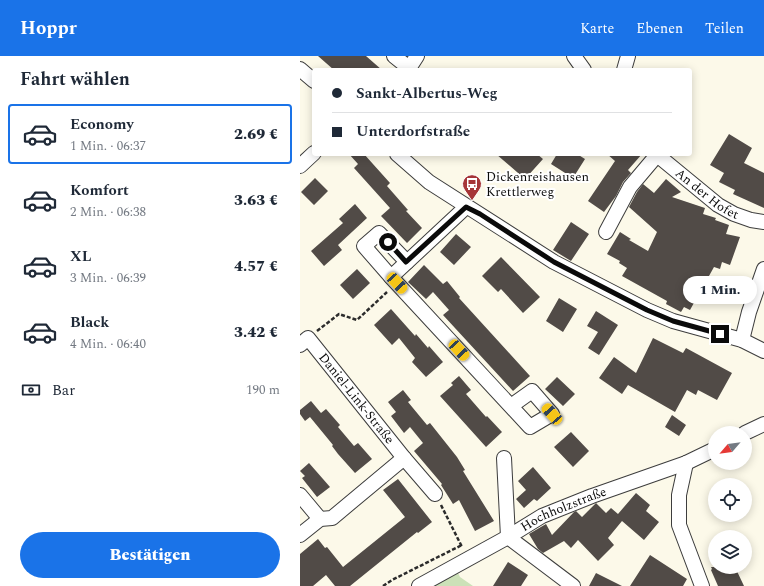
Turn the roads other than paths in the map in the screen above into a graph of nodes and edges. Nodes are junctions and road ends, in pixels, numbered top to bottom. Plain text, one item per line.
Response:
1 (394, 56) edge
2 (417, 56) edge
3 (574, 56) edge
4 (628, 56) edge
5 (408, 68) edge
6 (410, 68) edge
7 (583, 68) edge
8 (625, 68) edge
9 (300, 69) edge
10 (312, 79) edge
11 (312, 155) edge
12 (399, 156) edge
13 (654, 156) edge
14 (658, 156) edge
15 (300, 166) edge
16 (466, 207) junction
17 (764, 222) edge
18 (606, 232) dead end
19 (406, 262) junction
20 (764, 269) edge
21 (394, 280) junction
22 (742, 340) junction
23 (304, 342) edge
24 (764, 351) edge
25 (511, 406) dead end
26 (764, 424) edge
27 (752, 430) edge
28 (708, 452) edge
29 (404, 458) junction
30 (504, 458) dead end
31 (686, 463) junction
32 (435, 494) road end
33 (300, 495) edge
34 (320, 519) junction
35 (300, 535) edge
36 (508, 537) junction
37 (419, 586) edge
38 (573, 586) edge
39 (702, 586) edge

1 - 5 street
2 - 6 street
3 - 7 street
4 - 8 street
9 - 10 street
11 - 15 street
12 - 16 street
13 - 18 street, An der Hofet
14 - 17 street, An der Hofet
16 - 19 street
16 - 22 street
19 - 21 street
19 - 21 street
20 - 22 street
21 - 25 street
22 - 24 street
23 - 29 street, Daniel-Link-Straße
26 - 27 street
28 - 31 street, Hochholzstraße
29 - 32 street, Daniel-Link-Straße
29 - 34 street
30 - 36 street
31 - 36 street, Hochholzstraße
31 - 39 street
33 - 34 street
34 - 35 street
36 - 37 street, Hochholzstraße
36 - 38 street

